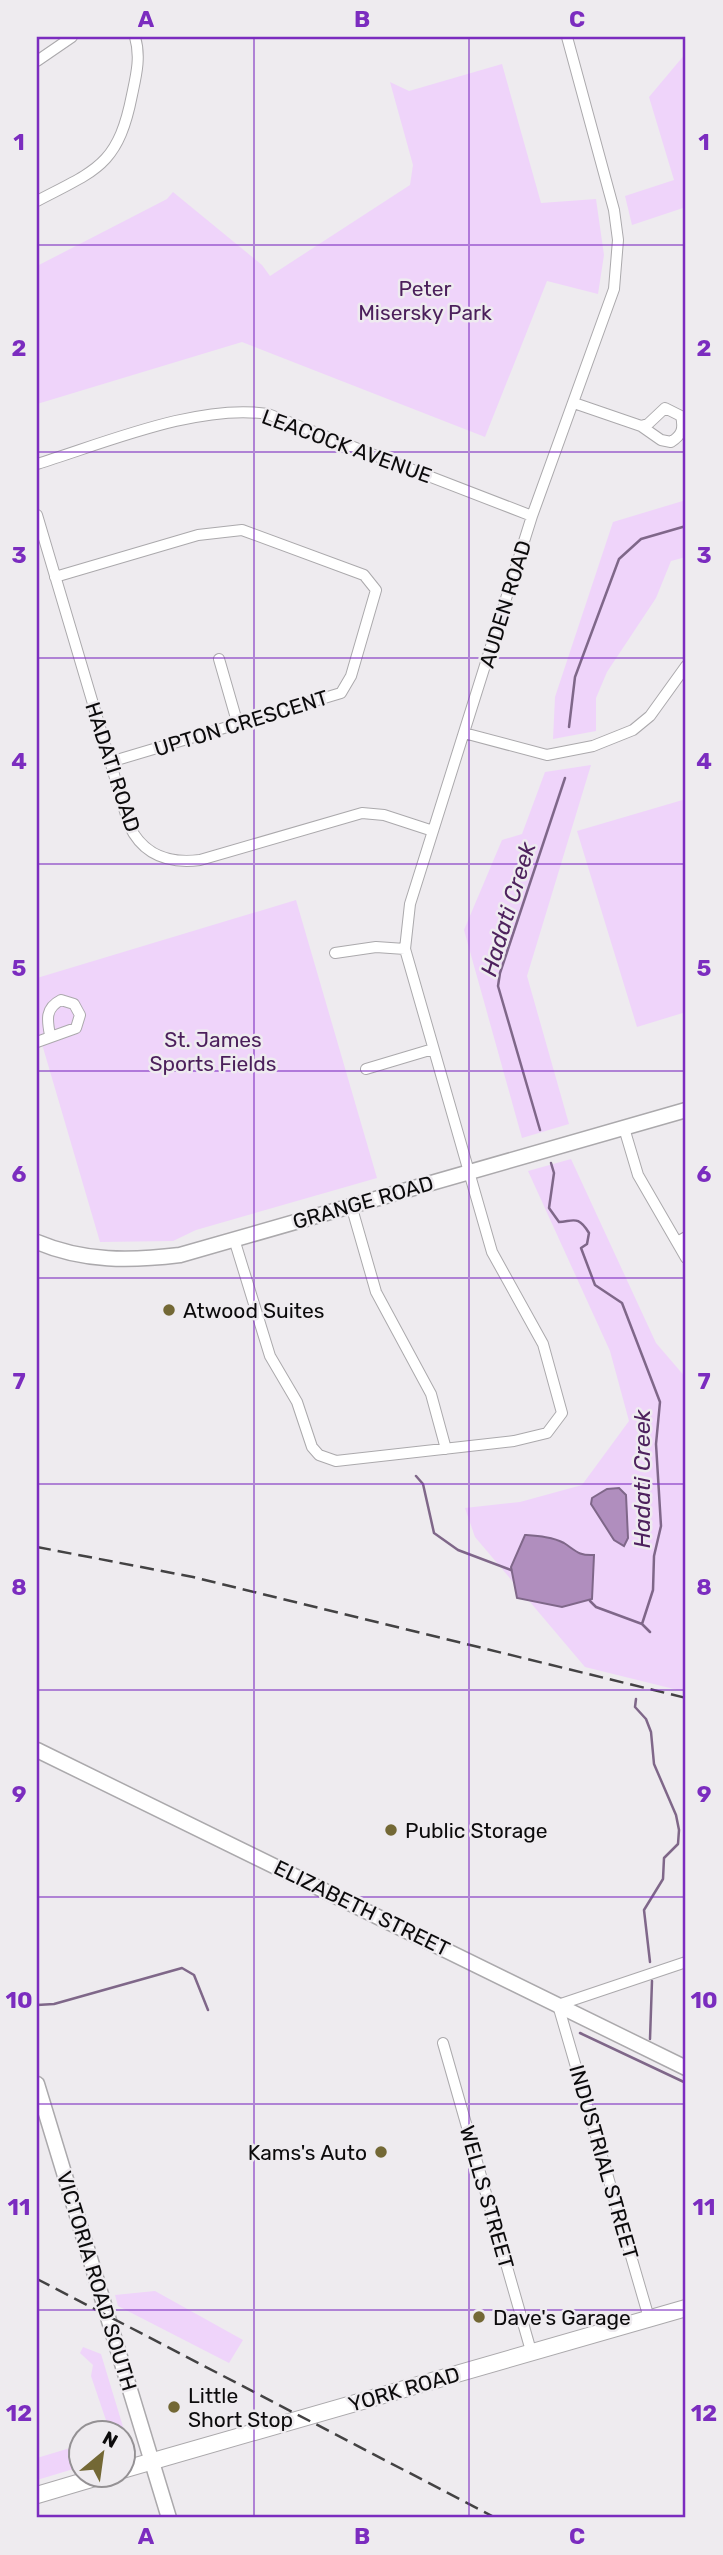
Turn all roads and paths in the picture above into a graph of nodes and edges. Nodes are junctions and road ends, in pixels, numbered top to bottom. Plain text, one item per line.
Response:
1 (72, 37) edge
2 (135, 37) edge
3 (567, 37) edge
4 (37, 61) edge
5 (37, 201) edge
6 (574, 404) junction
7 (641, 426) dead end
8 (37, 464) edge
9 (37, 515) edge
10 (532, 516) junction
11 (55, 577) junction
12 (219, 659) dead end
13 (686, 666) edge
14 (238, 725) junction
15 (464, 733) junction
16 (110, 762) junction
17 (433, 831) junction
18 (405, 948) junction
19 (335, 953) dead end
20 (50, 1035) dead end
21 (37, 1042) edge
22 (433, 1049) junction
23 (366, 1069) dead end
24 (686, 1110) edge
25 (624, 1128) junction
26 (469, 1172) junction
27 (351, 1205) junction
28 (234, 1239) junction
29 (681, 1239) edge
30 (37, 1242) edge
31 (686, 1258) edge
32 (446, 1449) junction
33 (37, 1750) edge
34 (686, 1962) edge
35 (558, 2005) junction
36 (443, 2043) dead end
37 (686, 2068) edge
38 (37, 2084) edge
39 (686, 2308) edge
40 (649, 2318) junction
41 (531, 2351) junction
42 (153, 2462) junction
43 (136, 2466) edge
44 (66, 2486) edge
45 (37, 2495) edge
46 (169, 2518) edge

1 - 4 street
2 - 5 street
3 - 6 street, AUDEN ROAD
6 - 7 street
6 - 10 street, AUDEN ROAD
8 - 10 street, LEACOCK AVENUE
9 - 11 street, HADATI ROAD
10 - 15 street, AUDEN ROAD
11 - 14 street, UPTON CRESCENT
11 - 16 street, HADATI ROAD
12 - 14 street
13 - 15 street
14 - 16 street, UPTON CRESCENT
15 - 17 street, AUDEN ROAD
16 - 17 street, HADATI ROAD
17 - 18 street, AUDEN ROAD
18 - 19 street
18 - 22 street, AUDEN ROAD
20 - 21 street
22 - 23 street
22 - 26 street, AUDEN ROAD
24 - 25 main road, GRANGE ROAD
25 - 26 main road, GRANGE ROAD
25 - 29 street
26 - 27 main road, GRANGE ROAD
26 - 32 street, AUDEN ROAD
27 - 28 main road, GRANGE ROAD
27 - 32 street
28 - 30 main road, GRANGE ROAD
28 - 32 street
29 - 31 street
33 - 35 main road, ELIZABETH STREET
34 - 35 street
35 - 37 main road, ELIZABETH STREET
35 - 40 street, INDUSTRIAL STREET
36 - 41 street, WELLS STREET
38 - 42 main road, VICTORIA ROAD SOUTH
39 - 40 main road, YORK ROAD
40 - 41 main road, YORK ROAD
41 - 42 main road, YORK ROAD
42 - 43 main road, YORK ROAD
42 - 46 main road, VICTORIA ROAD SOUTH
44 - 45 main road

